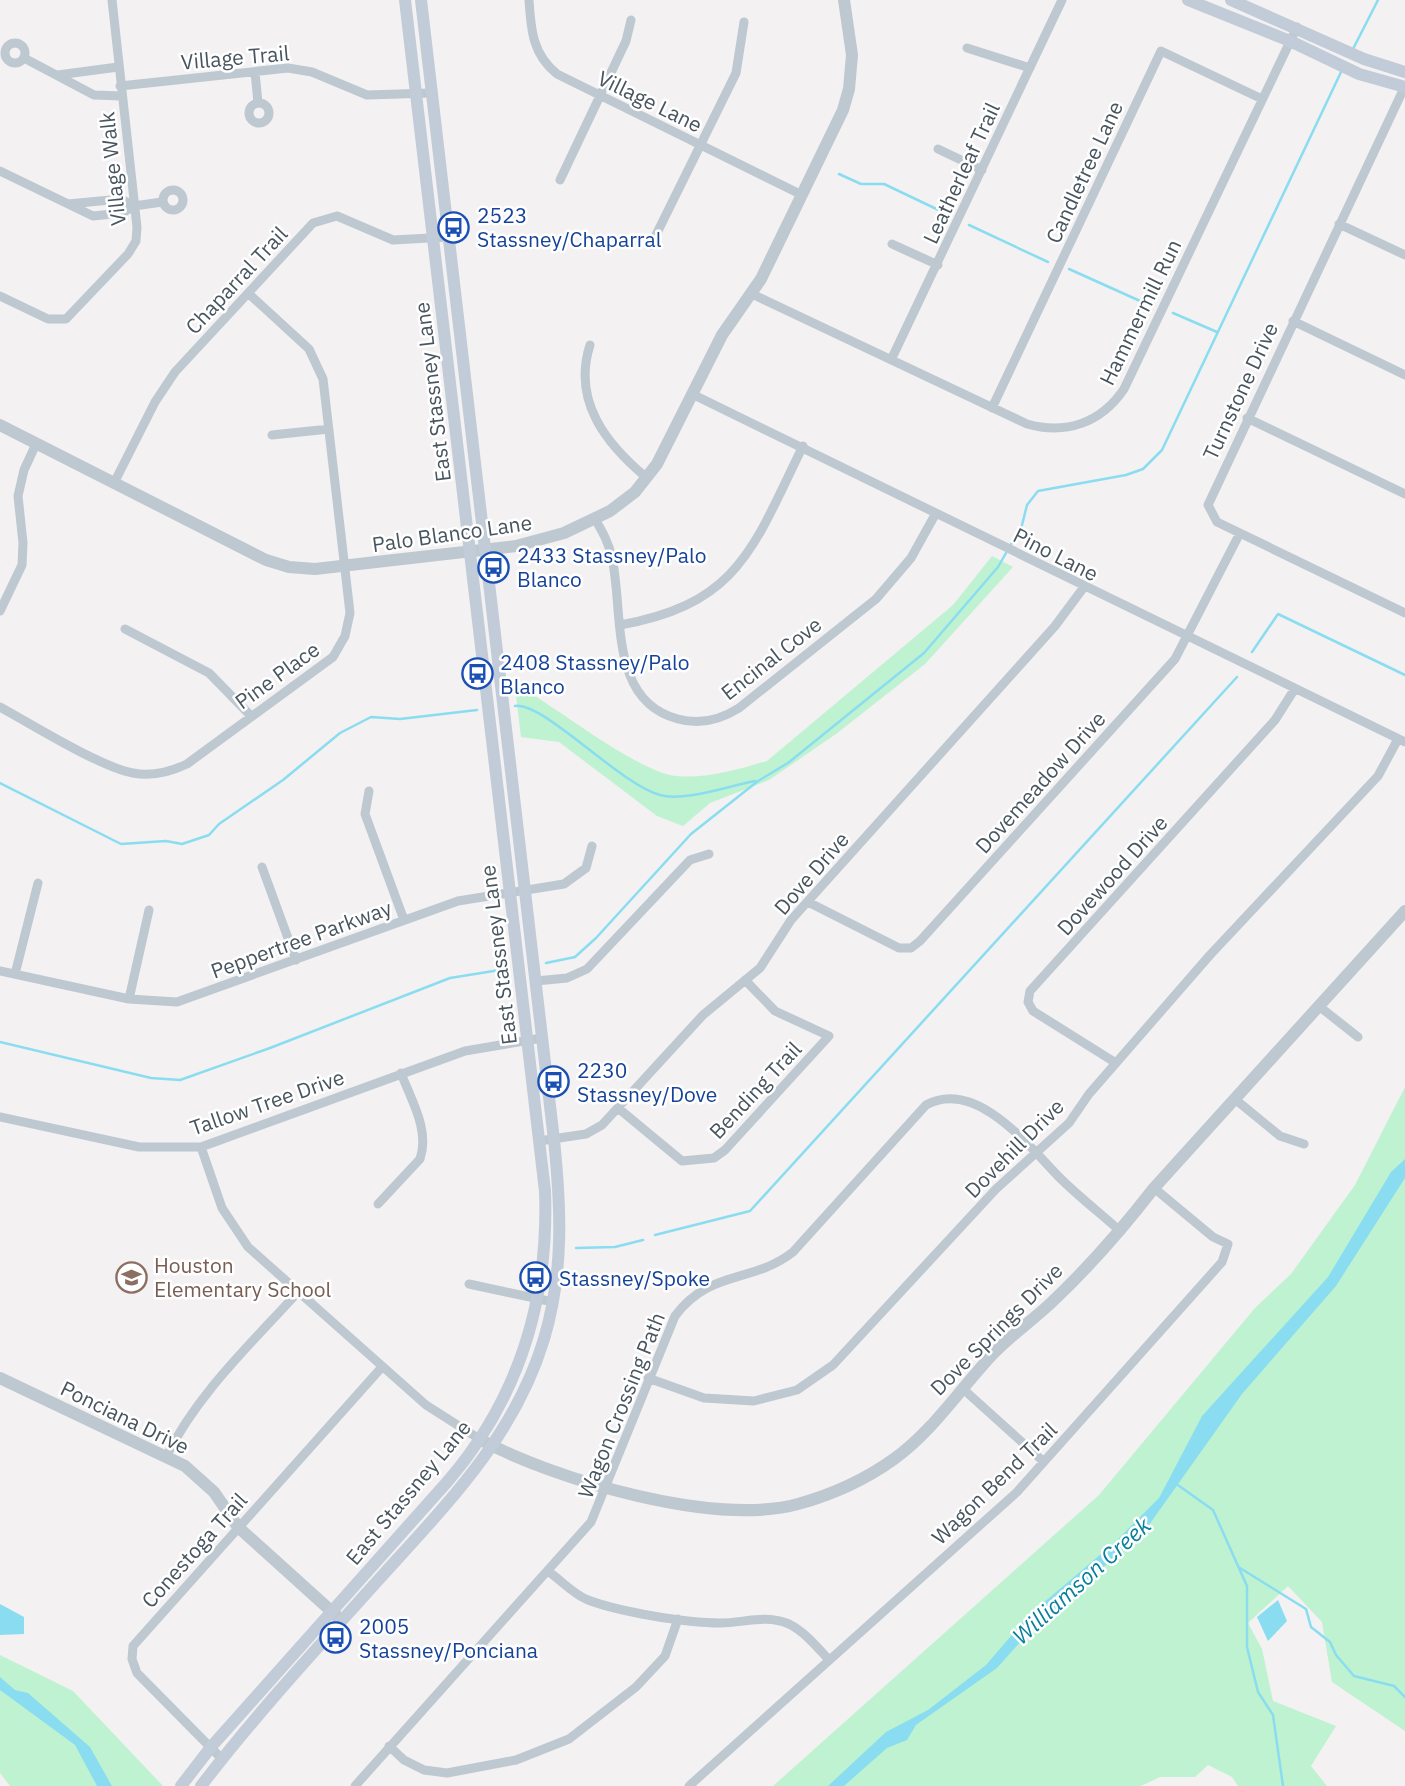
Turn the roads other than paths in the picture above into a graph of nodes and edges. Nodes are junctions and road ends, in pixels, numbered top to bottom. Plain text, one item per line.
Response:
1 (112, 0) edge
2 (405, 0) edge
3 (421, 0) edge
4 (529, 0) edge
5 (844, 0) edge
6 (1062, 0) edge
7 (1188, 0) edge
8 (1231, 0) edge
9 (631, 20) dead end
10 (744, 22) dead end
11 (1297, 27) junction
12 (1290, 41) junction
13 (967, 48) dead end
14 (24, 58) dead end
15 (118, 67) junction
16 (1030, 68) junction
17 (255, 72) junction
18 (1405, 72) edge
19 (58, 75) junction
20 (1405, 87) edge
21 (121, 91) junction
22 (432, 93) junction
23 (417, 95) junction
24 (601, 96) junction
25 (1262, 99) junction
26 (258, 103) dead end
27 (700, 145) junction
28 (937, 149) dead end
29 (982, 170) junction
30 (0, 172) edge
31 (560, 180) dead end
32 (802, 195) junction
33 (162, 202) dead end
34 (135, 206) junction
35 (1339, 224) junction
36 (448, 237) junction
37 (433, 239) junction
38 (892, 244) dead end
39 (651, 245) dead end
40 (1405, 255) edge
41 (937, 265) junction
42 (248, 293) junction
43 (752, 294) junction
44 (0, 296) edge
45 (1293, 321) junction
46 (590, 345) dead end
47 (891, 360) junction
48 (1405, 375) edge
49 (692, 394) junction
50 (992, 408) junction
51 (1247, 418) junction
52 (0, 425) edge
53 (329, 429) junction
54 (272, 435) dead end
55 (36, 444) junction
56 (803, 446) junction
57 (647, 478) junction
58 (114, 483) junction
59 (1405, 494) edge
60 (936, 513) junction
61 (595, 519) junction
62 (1240, 533) junction
63 (485, 550) junction
64 (470, 552) junction
65 (345, 566) junction
66 (1084, 587) junction
67 (0, 611) edge
68 (1405, 613) edge
69 (620, 625) junction
70 (125, 629) dead end
71 (1187, 639) junction
72 (1294, 690) junction
73 (0, 708) edge
74 (251, 716) junction
75 (1402, 741) edge
76 (369, 791) dead end
77 (592, 846) dead end
78 (709, 854) dead end
79 (262, 867) dead end
80 (38, 883) dead end
81 (525, 891) junction
82 (510, 893) junction
83 (808, 902) junction
84 (149, 910) dead end
85 (1405, 911) edge
86 (404, 919) junction
87 (296, 960) junction
88 (0, 971) edge
89 (15, 974) junction
90 (535, 977) junction
91 (745, 981) junction
92 (130, 999) junction
93 (1320, 1007) junction
94 (1358, 1037) dead end
95 (542, 1038) junction
96 (527, 1039) junction
97 (1116, 1063) junction
98 (401, 1073) junction
99 (1236, 1100) junction
100 (618, 1108) junction
101 (0, 1117) edge
102 (554, 1140) junction
103 (539, 1141) junction
104 (1304, 1144) dead end
105 (201, 1146) junction
106 (1037, 1152) junction
107 (1154, 1188) junction
108 (378, 1205) dead end
109 (1120, 1231) junction
110 (469, 1284) dead end
111 (298, 1292) junction
112 (538, 1299) junction
113 (553, 1302) junction
114 (382, 1367) junction
115 (0, 1378) edge
116 (648, 1378) junction
117 (962, 1388) junction
118 (487, 1443) junction
119 (166, 1457) junction
120 (1044, 1462) junction
121 (604, 1486) junction
122 (238, 1527) junction
123 (549, 1572) junction
124 (330, 1611) junction
125 (678, 1619) junction
126 (342, 1621) junction
127 (829, 1660) junction
128 (389, 1746) junction
129 (211, 1747) junction
130 (222, 1759) junction
131 (181, 1786) edge
132 (201, 1786) edge
133 (355, 1786) edge
134 (689, 1786) edge

1 - 15 street, Village Walk
2 - 23 main road, East Stassney Lane
3 - 22 main road, East Stassney Lane
4 - 24 street, Village Lane
5 - 32 street, Palo Blanco Lane
6 - 16 street, Leatherleaf Trail
7 - 12 main road
8 - 11 main road
9 - 24 street
10 - 27 street
11 - 12 street, Hammermill Run
11 - 18 main road
12 - 20 main road
12 - 25 street, Hammermill Run
13 - 16 street
14 - 19 street, Village Trail
15 - 19 street
15 - 21 street, Village Walk
16 - 29 street, Leatherleaf Trail
17 - 21 street, Village Trail
17 - 23 street, Village Trail
17 - 26 street
19 - 21 street, Village Trail
20 - 35 street, Turnstone Drive
21 - 34 street, Village Walk
22 - 23 street, Village Trail
22 - 36 main road, East Stassney Lane
23 - 37 main road, East Stassney Lane
24 - 27 street, Village Lane
24 - 31 street
25 - 50 street, Hammermill Run
25 - 50 street, Candletree Lane
27 - 32 street, Village Lane
27 - 39 street
28 - 29 street
29 - 41 street, Leatherleaf Trail
30 - 34 street
32 - 43 street, Palo Blanco Lane
33 - 34 street
34 - 44 street, Village Walk
35 - 40 street
35 - 45 street, Turnstone Drive
36 - 37 street, Chaparral Trail
36 - 63 main road, East Stassney Lane
37 - 42 street, Chaparral Trail
37 - 64 main road, East Stassney Lane
38 - 41 street
41 - 47 street, Leatherleaf Trail
42 - 53 street, Pine Place
42 - 58 street, Chaparral Trail
43 - 47 street, Hammermill Run
43 - 49 street, Palo Blanco Lane
45 - 48 street
45 - 51 street, Turnstone Drive
46 - 57 street
47 - 50 street, Hammermill Run
49 - 56 street, Pino Lane
49 - 57 street, Palo Blanco Lane
51 - 59 street
51 - 62 street, Turnstone Drive
52 - 55 street, Palo Blanco Lane
53 - 54 street
53 - 65 street, Pine Place
55 - 58 street, Palo Blanco Lane
55 - 67 street
56 - 60 street, Pino Lane
56 - 69 street
57 - 61 street, Palo Blanco Lane
58 - 65 street, Palo Blanco Lane
60 - 66 street, Pino Lane
60 - 69 street, Encinal Cove
61 - 63 street, Palo Blanco Lane
61 - 69 street, Encinal Cove
62 - 68 street, Turnstone Drive
62 - 71 street, Dovemeadow Drive
63 - 64 street, Palo Blanco Lane
63 - 81 main road, East Stassney Lane
64 - 65 street, Palo Blanco Lane
64 - 82 main road, East Stassney Lane
65 - 74 street, Pine Place
66 - 71 street, Pino Lane
66 - 83 street, Dove Drive
70 - 74 street
71 - 72 street, Pino Lane
71 - 83 street, Dovemeadow Drive
72 - 75 street, Pino Lane
72 - 97 street, Dovewood Drive
73 - 74 street, Pine Place
75 - 97 street, Dovehill Drive
76 - 86 street
77 - 81 street, Peppertree Parkway
78 - 90 street
79 - 87 street
80 - 89 street
81 - 82 street, Peppertree Parkway
81 - 90 main road, East Stassney Lane
82 - 86 street, Peppertree Parkway
82 - 96 main road, East Stassney Lane
83 - 91 street, Dove Drive
84 - 92 street
85 - 93 street, Dove Springs Drive
86 - 87 street, Peppertree Parkway
87 - 92 street, Peppertree Parkway
88 - 89 street, Peppertree Parkway
89 - 92 street, Peppertree Parkway
90 - 95 main road, East Stassney Lane
91 - 100 street, Dove Drive
91 - 100 street, Bending Trail
93 - 94 street
93 - 99 street, Dove Springs Drive
95 - 96 street, Tallow Tree Drive
95 - 102 main road, East Stassney Lane
96 - 98 street, Tallow Tree Drive
96 - 103 main road, East Stassney Lane
97 - 106 street, Dovehill Drive
98 - 105 street, Tallow Tree Drive
98 - 108 street
99 - 104 street
99 - 107 street, Dove Springs Drive
100 - 102 street, Dove Drive
101 - 105 street, Tallow Tree Drive
102 - 103 street, Dove Drive
102 - 113 main road, East Stassney Lane
103 - 112 main road, East Stassney Lane
105 - 111 street
106 - 109 street, Wagon Crossing Path
106 - 116 street, Dovehill Drive
106 - 116 street, Wagon Crossing Path
107 - 109 street, Dove Springs Drive
107 - 120 street, Wagon Bend Trail
109 - 117 street, Dove Springs Drive
110 - 112 street
111 - 114 street
111 - 119 street
112 - 113 street
112 - 118 main road, East Stassney Lane
113 - 118 main road, East Stassney Lane
114 - 118 street
114 - 122 street, Conestoga Trail
115 - 119 street, Ponciana Drive
116 - 121 street, Wagon Crossing Path
117 - 120 street
117 - 121 street, Dove Springs Drive
118 - 121 street, Dove Springs Drive
118 - 124 main road, East Stassney Lane
118 - 126 main road, East Stassney Lane
119 - 122 street, Ponciana Drive
120 - 127 street, Wagon Bend Trail
121 - 123 street, Wagon Crossing Path
122 - 124 street, Ponciana Drive
122 - 129 street, Conestoga Trail
123 - 125 street
123 - 128 street, Wagon Crossing Path
124 - 126 street, Ponciana Drive
124 - 129 main road, East Stassney Lane
125 - 127 street
125 - 128 street
126 - 130 main road, East Stassney Lane
127 - 134 street, Wagon Bend Trail
128 - 133 street, Wagon Crossing Path
129 - 130 street, Conestoga Trail
129 - 131 main road, East Stassney Lane
130 - 132 main road, East Stassney Lane

